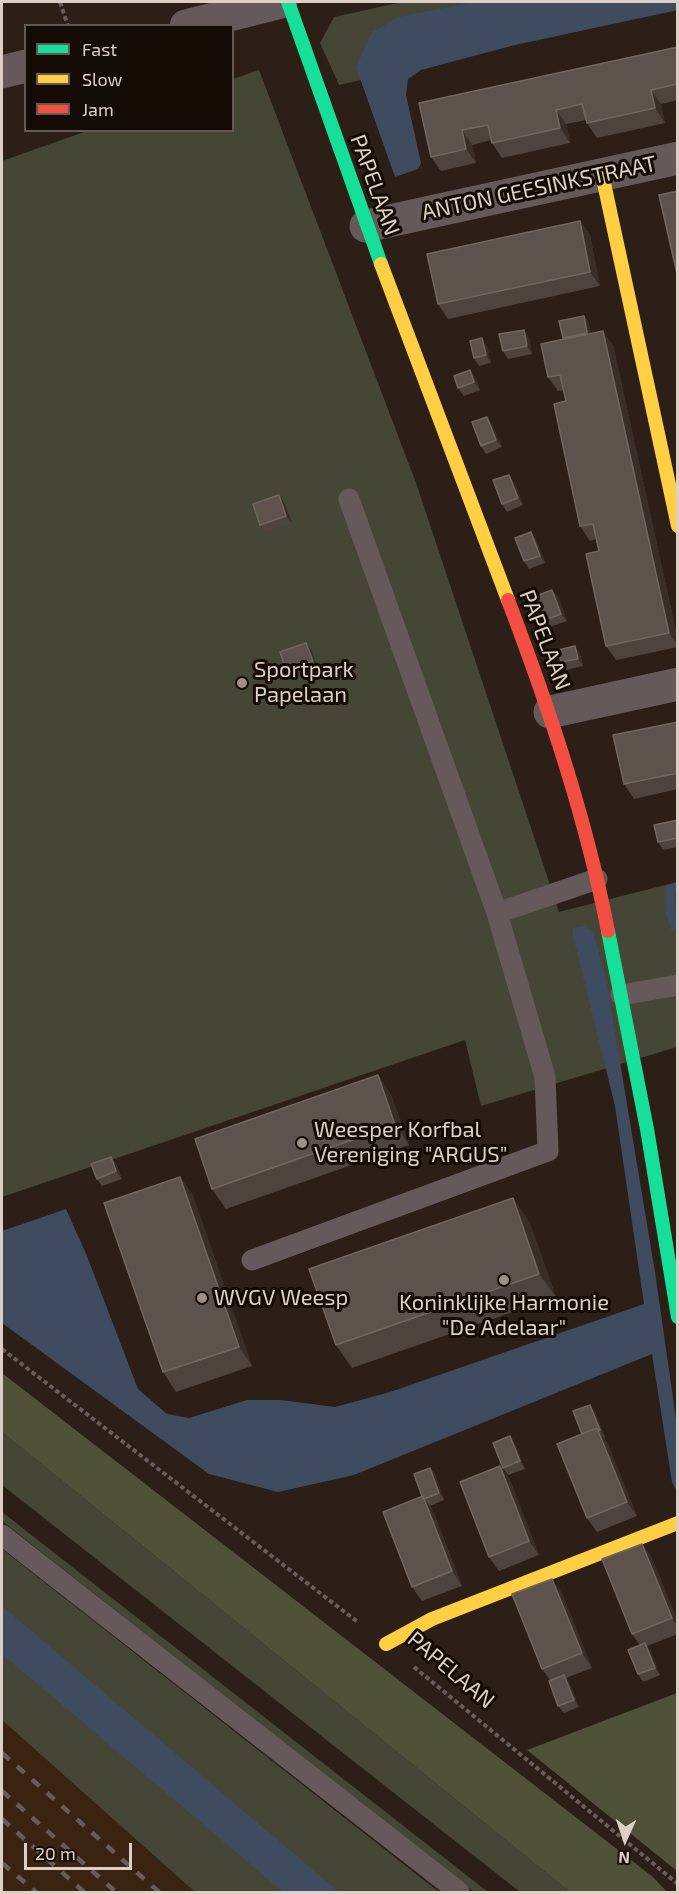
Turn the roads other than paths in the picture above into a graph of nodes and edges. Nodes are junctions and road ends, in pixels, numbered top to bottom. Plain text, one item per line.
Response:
1 (281, 2) edge
2 (288, 2) edge
3 (194, 24) edge
4 (24, 66) edge
5 (2, 72) edge
6 (678, 158) edge
7 (602, 174) junction
8 (366, 226) junction
9 (349, 499) dead end
10 (678, 526) edge
11 (678, 684) edge
12 (550, 712) junction
13 (597, 879) junction
14 (496, 913) junction
15 (678, 985) edge
16 (621, 995) junction
17 (252, 1260) dead end
18 (678, 1317) edge
19 (678, 1523) edge
20 (2, 1534) edge
21 (386, 1644) road end
22 (459, 1893) edge

1 - 3 street
2 - 8 street, PAPELAAN
4 - 5 street
6 - 7 street, ANTON GEESINKSTRAAT
7 - 8 street, ANTON GEESINKSTRAAT
7 - 10 street
8 - 12 street, PAPELAAN
9 - 14 lane
11 - 12 street
12 - 13 street, PAPELAAN
13 - 14 lane
13 - 16 street, PAPELAAN
14 - 17 lane
15 - 16 lane
16 - 18 street, PAPELAAN
19 - 21 street, PAPELAAN
20 - 22 lane

